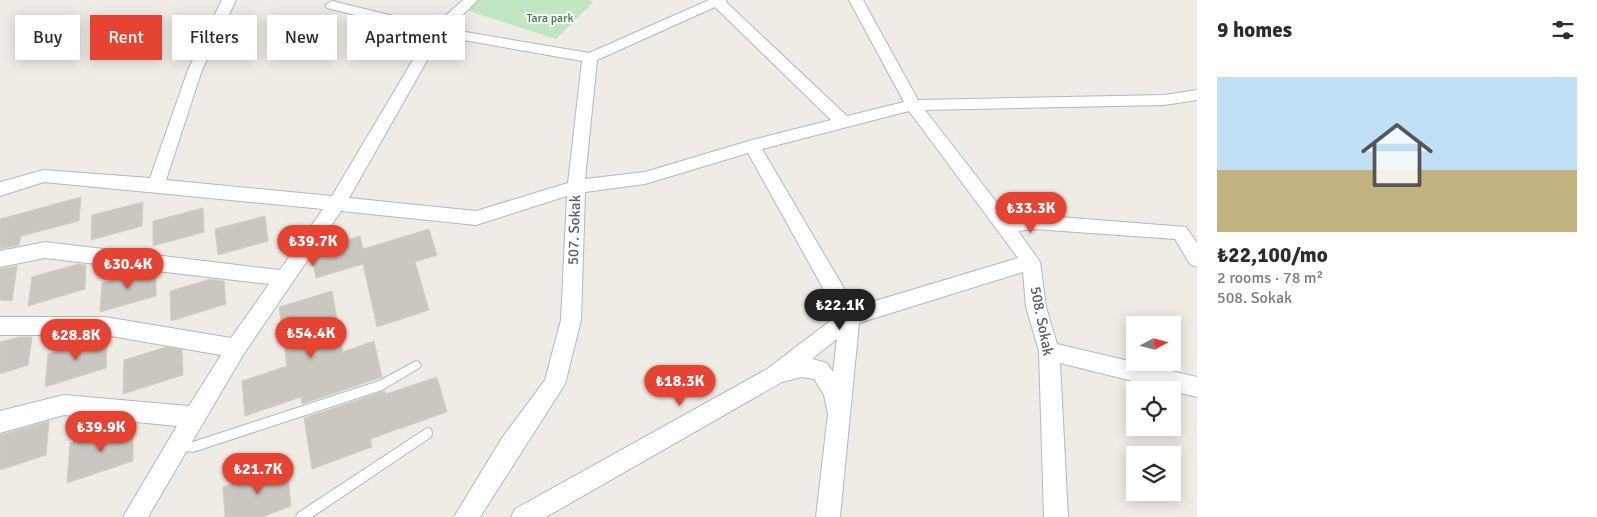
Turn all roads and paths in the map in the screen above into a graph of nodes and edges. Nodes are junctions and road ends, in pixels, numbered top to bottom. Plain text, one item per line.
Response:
1 (229, 0) edge
2 (471, 0) edge
3 (856, 0) edge
4 (719, 1) edge
5 (332, 5) dead end
6 (372, 15) edge
7 (455, 15) edge
8 (465, 36) edge
9 (590, 58) junction
10 (420, 60) edge
11 (1197, 95) edge
12 (912, 105) junction
13 (844, 123) junction
14 (752, 146) junction
15 (44, 176) junction
16 (0, 178) edge
17 (156, 185) junction
18 (576, 187) junction
19 (0, 189) edge
20 (337, 203) junction
21 (1003, 225) junction
22 (0, 259) edge
23 (1197, 259) edge
24 (1032, 262) junction
25 (284, 278) junction
26 (850, 317) junction
27 (0, 326) edge
28 (236, 348) junction
29 (1049, 351) junction
30 (416, 365) dead end
31 (774, 376) junction
32 (1197, 387) edge
33 (193, 417) junction
34 (0, 422) edge
35 (838, 425) junction
36 (427, 433) dead end
37 (177, 445) junction
38 (135, 517) edge
39 (302, 517) edge
40 (466, 517) edge
41 (523, 517) edge
42 (828, 517) edge
43 (1056, 517) edge

1 - 17 street
2 - 7 street
3 - 12 street
4 - 9 street
4 - 13 street
5 - 6 street
8 - 9 street
9 - 18 street, 507. Sokak
10 - 20 street
11 - 12 street
12 - 13 street
12 - 21 street
13 - 14 street
14 - 18 street
14 - 26 street
15 - 16 street
15 - 17 street
15 - 19 street
17 - 20 street
18 - 20 street
18 - 40 street, 507. Sokak
20 - 25 street
21 - 23 street
21 - 24 street
22 - 25 street
24 - 26 street
24 - 29 street, 508. Sokak
25 - 28 street
26 - 31 street
26 - 35 street
27 - 28 street
28 - 33 street
29 - 32 street
29 - 43 street, 508. Sokak
30 - 37 lane
31 - 35 street
31 - 41 street
33 - 34 street
33 - 37 street
35 - 42 street
36 - 39 lane
37 - 38 street

